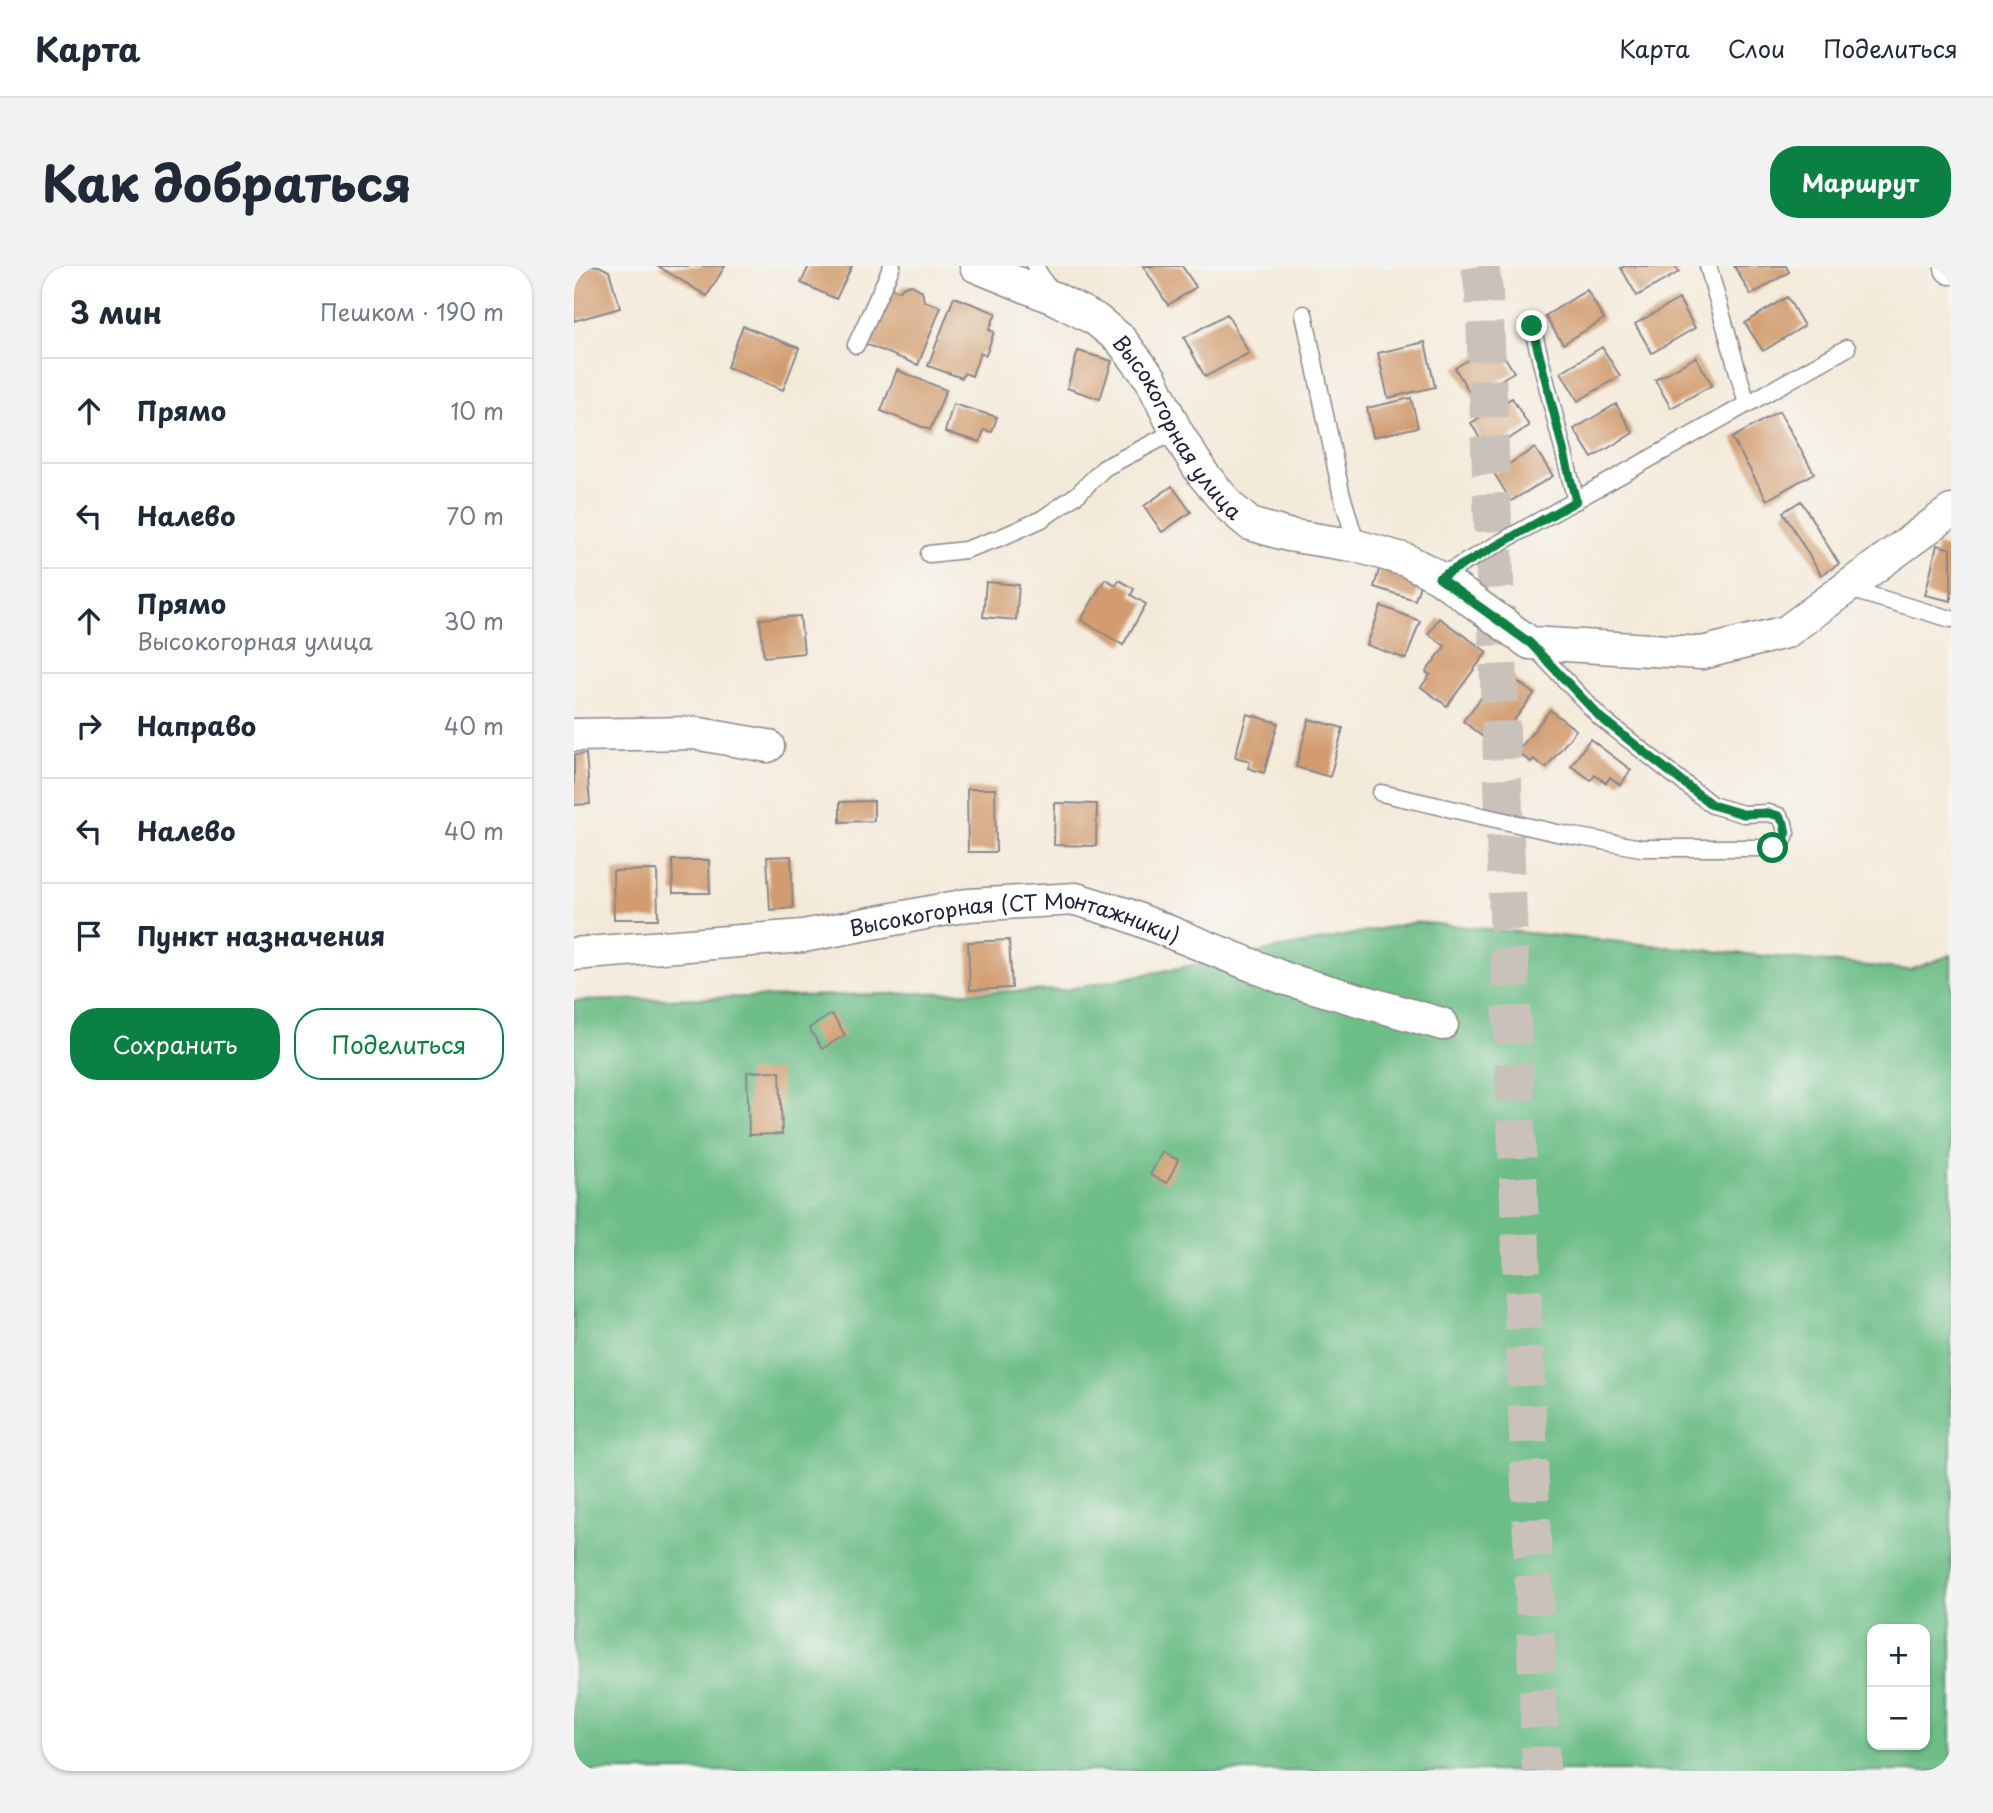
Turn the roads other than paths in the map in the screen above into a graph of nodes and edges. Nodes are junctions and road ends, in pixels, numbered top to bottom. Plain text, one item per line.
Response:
1 (892, 266) edge
2 (976, 266) edge
3 (1035, 266) edge
4 (1708, 266) edge
5 (1054, 298) junction
6 (1304, 314) dead end
7 (1532, 326) dead end
8 (856, 345) dead end
9 (1847, 348) dead end
10 (1747, 404) junction
11 (1176, 431) junction
12 (1576, 501) junction
13 (1951, 511) edge
14 (1357, 545) junction
15 (929, 554) dead end
16 (1439, 578) junction
17 (1845, 589) junction
18 (1951, 619) edge
19 (1530, 643) junction
20 (574, 735) edge
21 (768, 746) dead end
22 (1381, 793) dead end
23 (574, 954) edge
24 (1441, 1024) dead end

1 - 8 lane
2 - 5 street, Высокогорная улица
3 - 5 lane
4 - 10 lane
5 - 11 street, Высокогорная улица
6 - 14 lane
7 - 12 lane
9 - 10 lane
10 - 12 lane
11 - 14 street, Высокогорная улица
11 - 15 lane
12 - 16 lane
13 - 17 street
14 - 16 street, Высокогорная улица
16 - 19 street, Высокогорная улица
17 - 18 lane
17 - 19 street
19 - 22 lane
20 - 21 street
23 - 24 street, Высокогорная (СТ Монтажники)

